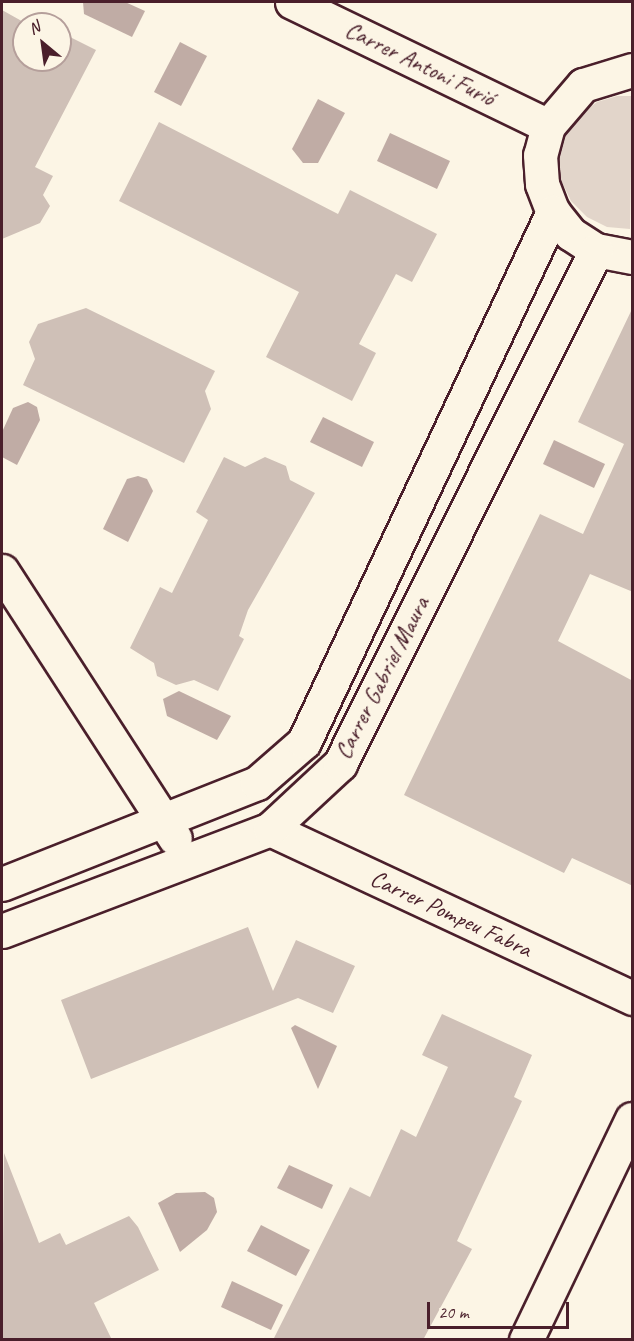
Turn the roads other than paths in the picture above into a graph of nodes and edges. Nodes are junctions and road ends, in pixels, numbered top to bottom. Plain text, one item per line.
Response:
1 (292, 2) edge
2 (633, 70) edge
3 (548, 126) junction
4 (553, 212) junction
5 (596, 250) junction
6 (633, 257) edge
7 (2, 571) edge
8 (165, 820) junction
9 (270, 829) junction
10 (187, 861) junction
11 (2, 884) edge
12 (2, 931) edge
13 (633, 999) edge
14 (633, 1119) edge
15 (526, 1340) edge

1 - 3 street, Carrer Antoni Furió
2 - 3 street
3 - 4 street
4 - 5 street
4 - 8 street, Carrer Gabriel Maura
5 - 6 street
5 - 9 street, Carrer Gabriel Maura
7 - 8 street
8 - 10 street
8 - 11 street, Carrer Gabriel Maura
9 - 10 street, Carrer Gabriel Maura
9 - 13 street, Carrer Pompeu Fabra
10 - 12 street, Carrer Gabriel Maura
14 - 15 street

